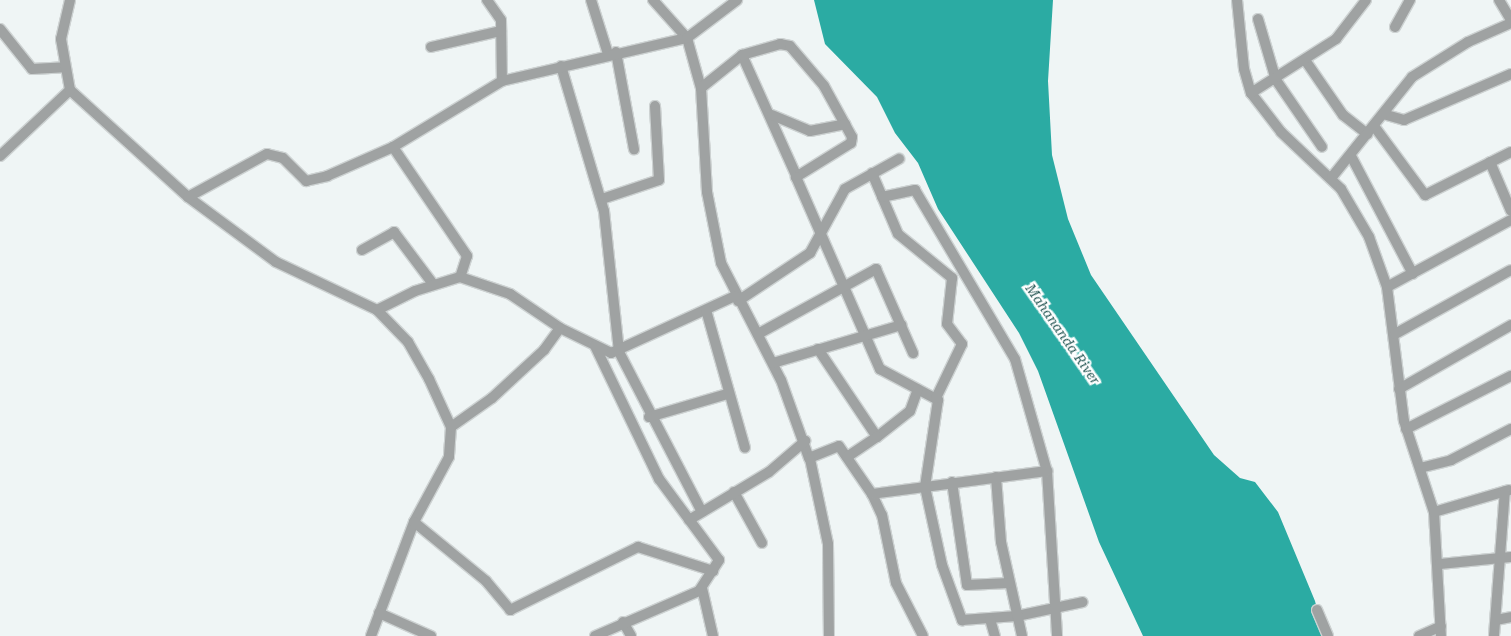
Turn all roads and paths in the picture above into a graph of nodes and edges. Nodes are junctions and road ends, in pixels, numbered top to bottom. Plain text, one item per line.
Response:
1 (70, 0) edge
2 (487, 0) edge
3 (590, 0) edge
4 (654, 0) edge
5 (737, 0) edge
6 (1237, 0) edge
7 (1366, 0) edge
8 (1410, 0) edge
9 (1499, 0) edge
10 (1258, 19) dead end
11 (1511, 21) edge
12 (1395, 27) dead end
13 (0, 29) edge
14 (501, 30) junction
15 (687, 38) junction
16 (431, 48) dead end
17 (612, 53) junction
18 (742, 55) junction
19 (1305, 60) junction
20 (561, 66) junction
21 (66, 67) junction
22 (1511, 74) edge
23 (1276, 80) junction
24 (502, 81) junction
25 (701, 88) junction
26 (70, 90) junction
27 (1251, 93) junction
28 (655, 106) dead end
29 (1383, 114) junction
30 (772, 115) junction
31 (845, 124) junction
32 (1374, 126) junction
33 (1367, 134) junction
34 (393, 147) junction
35 (1322, 147) dead end
36 (634, 149) dead end
37 (1511, 152) edge
38 (0, 156) edge
39 (1351, 156) junction
40 (899, 159) dead end
41 (1490, 162) junction
42 (872, 173) junction
43 (796, 175) junction
44 (1332, 177) junction
45 (188, 197) junction
46 (882, 197) junction
47 (602, 199) junction
48 (1511, 211) edge
49 (1511, 220) edge
50 (820, 236) junction
51 (362, 250) dead end
52 (1511, 270) edge
53 (1413, 274) junction
54 (460, 277) junction
55 (433, 284) junction
56 (844, 285) junction
57 (1388, 287) junction
58 (737, 299) junction
59 (377, 310) junction
60 (706, 310) junction
61 (901, 325) junction
62 (1511, 325) edge
63 (560, 328) junction
64 (758, 334) junction
65 (1394, 334) junction
66 (865, 339) junction
67 (595, 346) junction
68 (818, 349) junction
69 (619, 352) junction
70 (913, 353) dead end
71 (772, 363) junction
72 (1511, 376) edge
73 (918, 388) junction
74 (1399, 389) junction
75 (727, 394) junction
76 (936, 398) junction
77 (649, 417) junction
78 (451, 427) junction
79 (1406, 429) junction
80 (1511, 430) edge
81 (877, 437) junction
82 (805, 441) junction
83 (745, 448) dead end
84 (847, 457) junction
85 (810, 459) junction
86 (1420, 468) junction
87 (1047, 470) junction
88 (996, 477) junction
89 (952, 482) junction
90 (925, 487) junction
91 (1508, 490) edge
92 (734, 492) junction
93 (872, 494) junction
94 (702, 512) junction
95 (1434, 512) junction
96 (689, 520) junction
97 (414, 522) junction
98 (762, 543) dead end
99 (1506, 558) edge
100 (1440, 564) junction
101 (713, 571) junction
102 (1009, 583) junction
103 (702, 588) junction
104 (1083, 602) dead end
105 (1054, 608) junction
106 (1317, 610) dead end
107 (379, 613) junction
108 (1017, 616) junction
109 (1511, 617) edge
110 (990, 619) junction
111 (1496, 620) junction
112 (623, 622) junction
113 (1441, 631) edge
114 (371, 636) edge
115 (431, 636) edge
116 (595, 636) edge
117 (631, 636) edge
118 (714, 636) edge
119 (829, 636) edge
120 (923, 636) edge
121 (995, 636) edge
122 (1022, 636) edge
123 (1056, 636) edge
124 (1328, 636) edge
125 (1419, 636) edge
126 (1494, 636) edge

1 - 21 street
2 - 14 street
3 - 17 street
4 - 15 street
5 - 15 street
6 - 27 street
7 - 19 street
8 - 12 street
9 - 11 street
10 - 23 street
11 - 29 street
13 - 21 street
14 - 16 street
14 - 24 street
15 - 17 street
15 - 25 street
17 - 20 street
17 - 36 street
18 - 25 street
18 - 30 street
18 - 31 street
19 - 23 street
19 - 33 street
20 - 24 street
20 - 47 street
21 - 26 street
22 - 29 street
23 - 27 street
23 - 35 street
24 - 34 street
25 - 58 street
26 - 38 street
26 - 45 street
27 - 44 street
28 - 47 street
29 - 32 street
30 - 31 street
30 - 43 street
31 - 43 street
32 - 33 street
32 - 41 street
33 - 39 street
34 - 45 street
34 - 54 street
37 - 41 street
39 - 44 street
39 - 53 street
40 - 42 street
41 - 48 street
42 - 46 street
42 - 50 street
43 - 50 street
44 - 57 street
45 - 59 street
46 - 76 street
46 - 87 street
47 - 69 street
49 - 53 street
50 - 56 street
50 - 58 street
51 - 55 street
52 - 65 street
53 - 57 street
54 - 55 street
54 - 63 street
55 - 59 street
56 - 61 street
56 - 64 street
56 - 66 street
57 - 65 street
58 - 60 street
58 - 64 street
59 - 78 street
60 - 69 street
60 - 75 street
61 - 66 street
61 - 70 street
62 - 74 street
63 - 67 street
63 - 78 street
64 - 71 street
65 - 74 street
66 - 68 street
66 - 73 street
67 - 69 street
67 - 96 street
68 - 71 street
68 - 81 street
69 - 77 street
71 - 82 street
72 - 79 street
73 - 76 street
73 - 81 street
74 - 79 street
75 - 77 street
75 - 83 street
76 - 90 street
77 - 94 street
78 - 97 street
79 - 86 street
80 - 86 street
81 - 84 street
82 - 85 street
82 - 92 street
84 - 85 street
84 - 93 street
85 - 119 street
86 - 95 street
87 - 88 street
87 - 105 street
88 - 89 street
88 - 102 street
89 - 90 street
89 - 102 street
90 - 93 street
90 - 110 street
91 - 95 street
91 - 99 street
92 - 94 street
92 - 98 street
93 - 120 street
94 - 96 street
95 - 100 street
96 - 101 street
97 - 101 street
97 - 107 street
99 - 100 street
99 - 111 street
100 - 113 street
101 - 103 street
102 - 108 street
103 - 112 street
103 - 118 street
104 - 105 street
105 - 108 street
105 - 123 street
106 - 124 street
107 - 114 street
107 - 115 street
108 - 110 street
108 - 122 street
109 - 111 street
110 - 121 street
111 - 126 street
112 - 116 street
112 - 117 street
113 - 125 street

